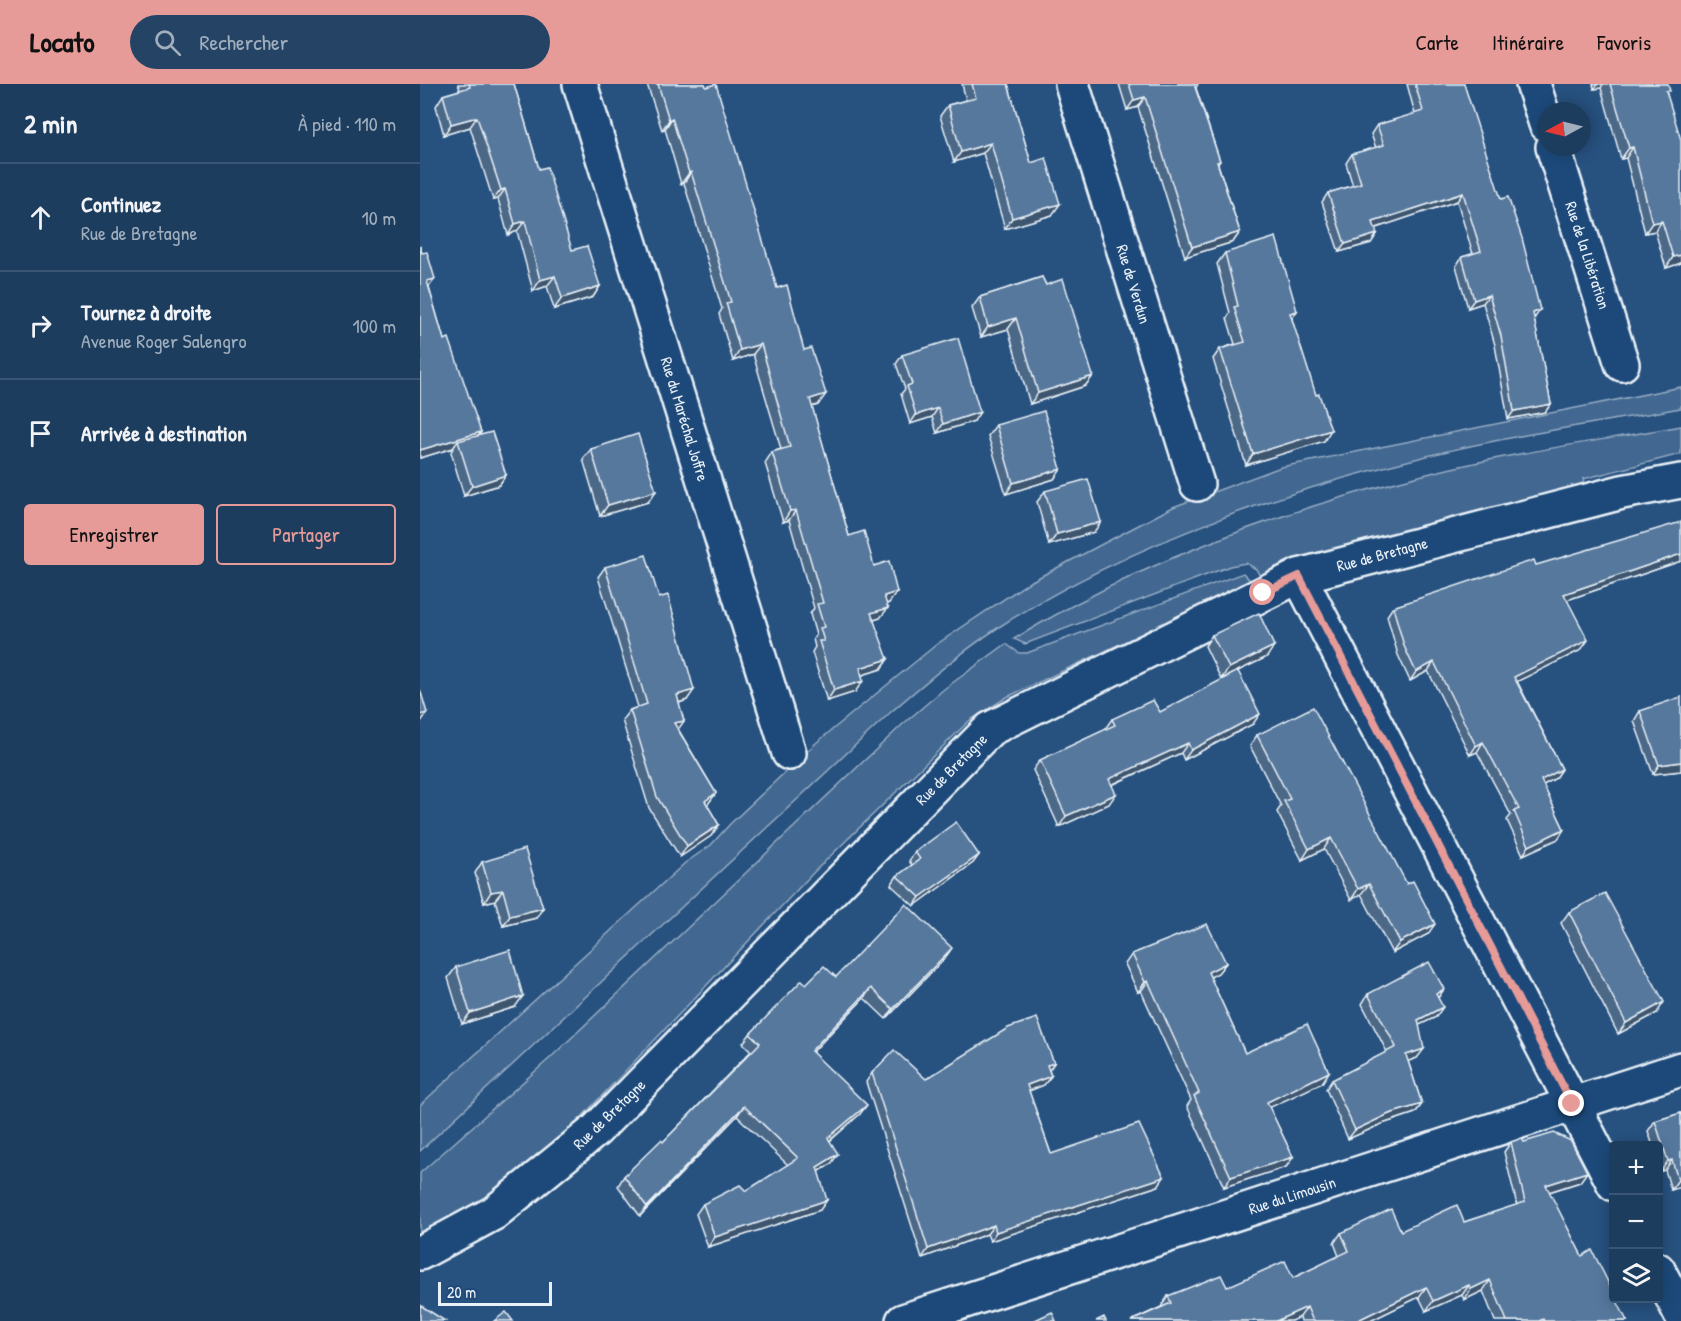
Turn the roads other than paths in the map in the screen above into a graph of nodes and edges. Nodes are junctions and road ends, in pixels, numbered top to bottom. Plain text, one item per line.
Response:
1 (580, 84) edge
2 (1072, 84) edge
3 (1533, 84) edge
4 (1539, 102) edge
5 (1556, 156) edge
6 (1622, 364) dead end
7 (1681, 481) edge
8 (1197, 484) dead end
9 (1299, 576) junction
10 (789, 753) dead end
11 (1681, 1069) edge
12 (1572, 1104) junction
13 (1609, 1174) edge
14 (420, 1253) edge
15 (1663, 1278) edge
16 (1681, 1314) edge
17 (903, 1321) edge

1 - 10 street, Rue du Maréchal Joffre
2 - 8 street, Rue de Verdun
3 - 4 street
5 - 6 street, Rue de la Libération
7 - 9 street, Rue de Bretagne
9 - 12 street
9 - 14 street, Rue de Bretagne
11 - 12 street, Rue du Limousin
12 - 13 street
12 - 17 street, Rue du Limousin
15 - 16 street

